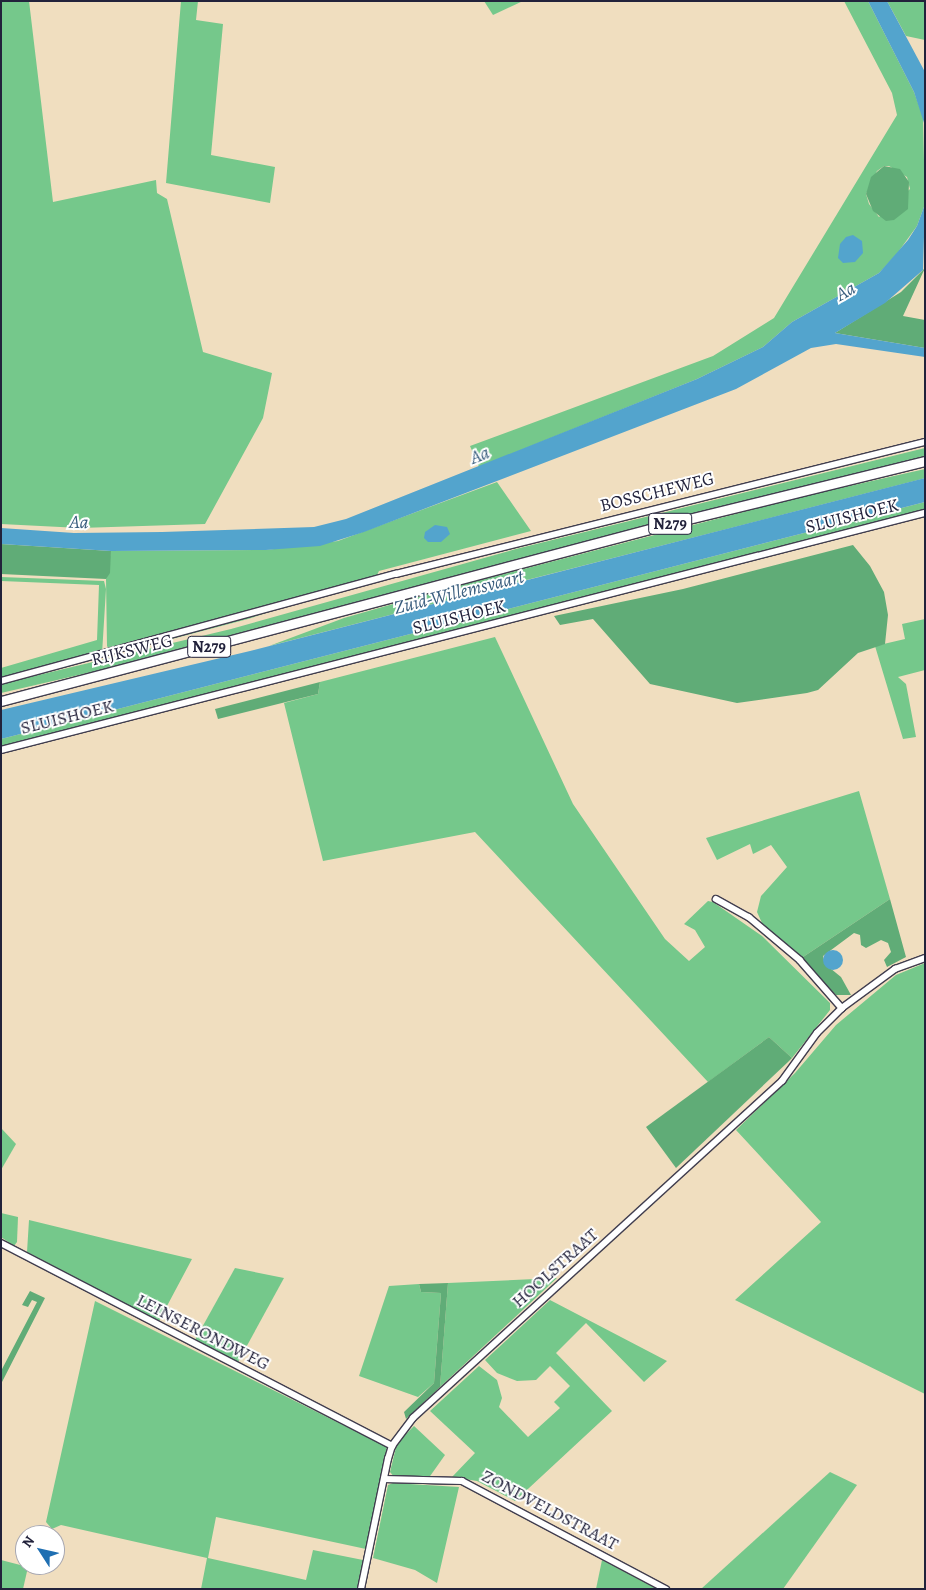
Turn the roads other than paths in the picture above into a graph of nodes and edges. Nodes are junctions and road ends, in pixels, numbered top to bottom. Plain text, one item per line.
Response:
1 (925, 442) edge
2 (925, 461) edge
3 (925, 513) edge
4 (396, 574) joint
5 (416, 590) joint
6 (1, 681) edge
7 (1, 701) edge
8 (1, 750) edge
9 (716, 899) dead end
10 (925, 958) edge
11 (842, 1008) junction
12 (1, 1243) edge
13 (392, 1446) junction
14 (384, 1479) junction
15 (361, 1589) edge
16 (666, 1589) edge

1 - 4 street, BOSSCHEWEG
2 - 5 main road, BOSSCHEWEG / N279
3 - 8 street, SLUISHOEK
4 - 6 street, RIJKSWEG
5 - 7 main road, RIJKSWEG / N279
9 - 11 street
10 - 11 street, HOOLSTRAAT
11 - 13 street, HOOLSTRAAT
12 - 13 street, LEINSERONDWEG
13 - 14 street, HOOLSTRAAT
14 - 15 street, HOOLSTRAAT
14 - 16 street, ZONDVELDSTRAAT

